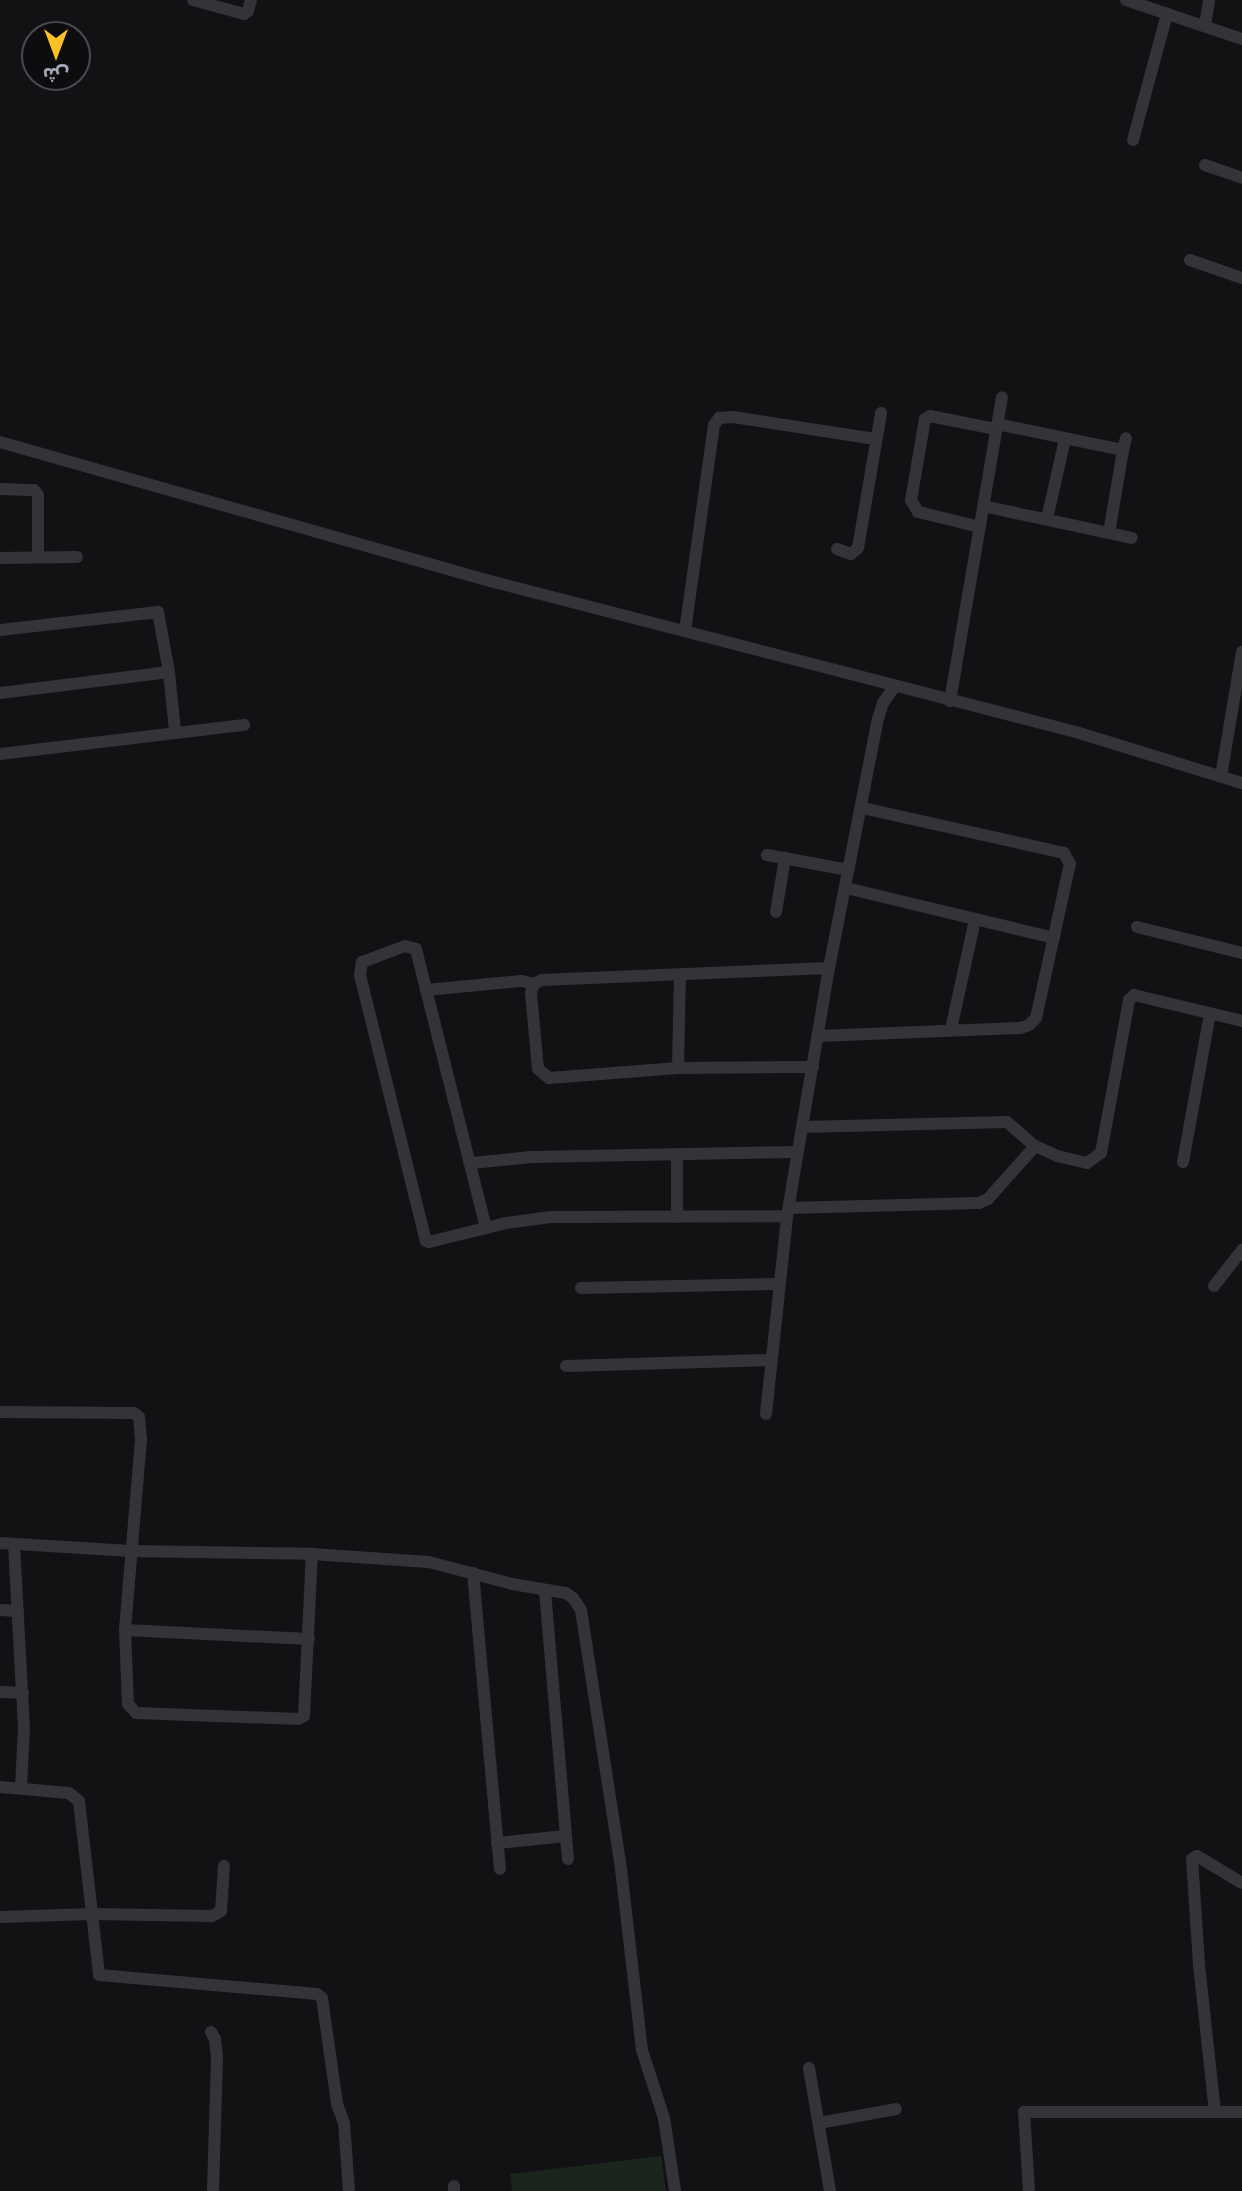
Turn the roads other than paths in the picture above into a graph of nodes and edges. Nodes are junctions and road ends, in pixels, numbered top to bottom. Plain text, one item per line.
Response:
1 (193, 0) edge
2 (251, 0) edge
3 (1126, 0) edge
4 (1209, 0) edge
5 (1167, 14) junction
6 (1205, 26) junction
7 (1242, 39) edge
8 (1133, 140) dead end
9 (1205, 165) dead end
10 (1242, 178) edge
11 (1190, 260) dead end
12 (1242, 278) edge
13 (1002, 397) dead end
14 (881, 413) dead end
15 (996, 426) junction
16 (876, 439) junction
17 (1065, 439) junction
18 (0, 442) edge
19 (0, 489) edge
20 (983, 506) junction
21 (1047, 519) junction
22 (979, 527) junction
23 (1109, 533) junction
24 (1132, 538) dead end
25 (837, 549) dead end
26 (38, 557) junction
27 (77, 557) dead end
28 (0, 558) edge
29 (0, 630) edge
30 (685, 631) junction
31 (1242, 652) edge
32 (169, 672) junction
33 (895, 685) junction
34 (0, 693) edge
35 (950, 701) junction
36 (244, 725) dead end
37 (175, 731) junction
38 (0, 754) edge
39 (1221, 776) junction
40 (1242, 783) edge
41 (863, 808) junction
42 (767, 855) dead end
43 (785, 858) junction
44 (849, 870) junction
45 (846, 888) junction
46 (776, 912) dead end
47 (975, 920) junction
48 (1137, 928) dead end
49 (1054, 937) junction
50 (1242, 953) edge
51 (829, 968) junction
52 (680, 975) junction
53 (534, 984) junction
54 (426, 989) junction
55 (1210, 1013) junction
56 (1242, 1021) edge
57 (951, 1030) junction
58 (819, 1036) junction
59 (678, 1068) junction
60 (813, 1068) junction
61 (802, 1127) junction
62 (1035, 1146) junction
63 (798, 1152) junction
64 (677, 1154) junction
65 (1183, 1162) dead end
66 (471, 1163) junction
67 (788, 1212) junction
68 (677, 1217) junction
69 (486, 1228) junction
70 (1242, 1250) edge
71 (778, 1283) junction
72 (1214, 1286) dead end
73 (581, 1288) dead end
74 (771, 1360) junction
75 (566, 1366) dead end
76 (0, 1412) edge
77 (766, 1414) dead end
78 (0, 1542) edge
79 (14, 1544) junction
80 (130, 1551) junction
81 (312, 1554) junction
82 (472, 1573) junction
83 (545, 1591) junction
84 (0, 1610) edge
85 (18, 1611) junction
86 (125, 1630) junction
87 (309, 1639) junction
88 (0, 1692) edge
89 (23, 1693) junction
90 (0, 1787) edge
91 (21, 1788) junction
92 (566, 1836) junction
93 (497, 1843) junction
94 (568, 1859) dead end
95 (224, 1866) dead end
96 (500, 1868) dead end
97 (1242, 1883) edge
98 (92, 1914) junction
99 (0, 1917) edge
100 (211, 2032) dead end
101 (809, 2068) dead end
102 (896, 2109) dead end
103 (1215, 2112) junction
104 (1242, 2112) edge
105 (819, 2123) junction
106 (213, 2191) edge
107 (349, 2191) edge
108 (675, 2191) edge
109 (830, 2191) edge
110 (1029, 2191) edge

1 - 2 street
3 - 5 street
4 - 6 street
5 - 6 street
5 - 8 street
6 - 7 street
9 - 10 street
11 - 12 street
13 - 15 street
14 - 16 street
15 - 17 street
15 - 20 street
15 - 22 street
16 - 25 street
16 - 30 street
17 - 21 street
17 - 23 street
18 - 30 street
19 - 26 street
20 - 21 street
20 - 22 street
21 - 23 street
22 - 35 street
23 - 24 street
26 - 27 street
26 - 28 street
29 - 32 street
30 - 33 street
31 - 39 street
32 - 34 street
32 - 37 street
33 - 35 street
33 - 41 street
35 - 39 street
36 - 37 street
37 - 38 street
39 - 40 street
41 - 44 street
41 - 49 street
42 - 43 street
43 - 44 street
43 - 46 street
44 - 45 street
45 - 47 street
45 - 51 street
47 - 49 street
47 - 57 street
48 - 50 street
49 - 57 street
51 - 52 street
51 - 58 street
52 - 53 street
52 - 59 street
53 - 54 street
53 - 59 street
54 - 66 street
54 - 69 street
55 - 56 street
55 - 62 street
55 - 65 street
57 - 58 street
58 - 60 street
59 - 60 street
60 - 61 street
61 - 62 street
61 - 63 street
62 - 67 street
63 - 64 street
63 - 67 street
64 - 66 street
64 - 68 street
66 - 69 street
67 - 68 street
67 - 71 street
68 - 69 street
70 - 72 street
71 - 73 street
71 - 74 street
74 - 75 street
74 - 77 street
76 - 80 street
78 - 79 street
79 - 80 street
79 - 85 street
80 - 81 street
80 - 86 street
81 - 82 street
81 - 87 street
82 - 83 street
82 - 93 street
83 - 92 street
83 - 108 street
84 - 85 street
85 - 89 street
86 - 87 street
86 - 87 street
88 - 89 street
89 - 91 street
90 - 91 street
91 - 98 street
92 - 93 street
92 - 94 street
93 - 96 street
95 - 98 street
97 - 103 street
98 - 99 street
98 - 107 street
100 - 106 street
101 - 105 street
102 - 105 street
103 - 104 street
103 - 110 street
105 - 109 street

